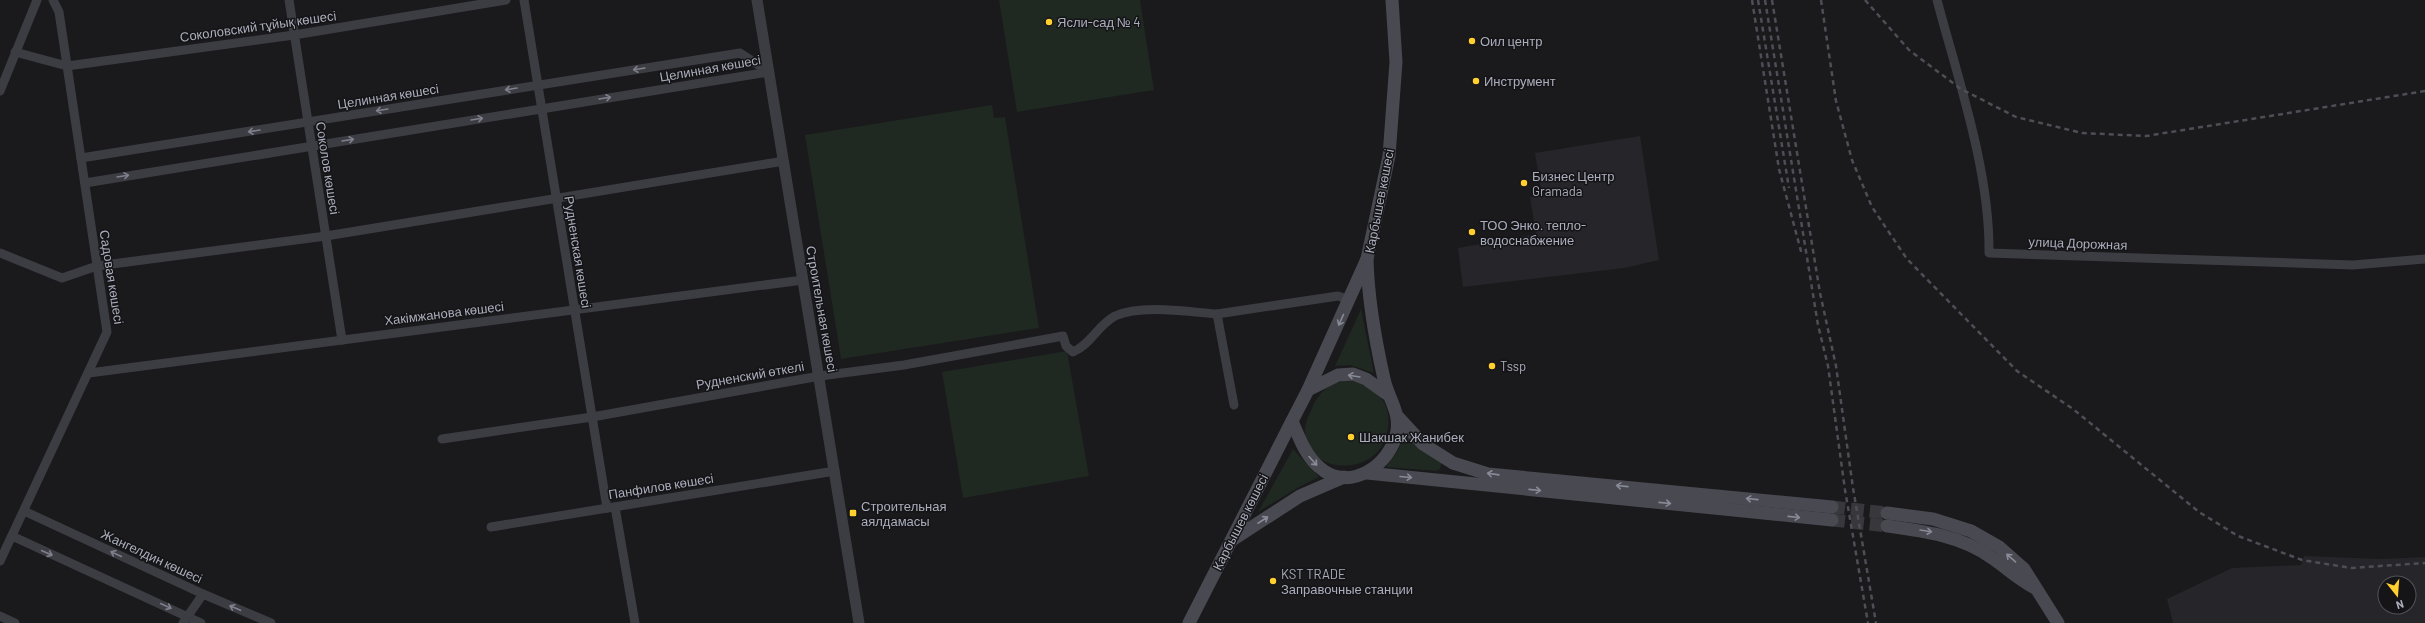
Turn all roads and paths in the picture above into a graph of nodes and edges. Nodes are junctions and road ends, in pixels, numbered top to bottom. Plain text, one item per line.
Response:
1 (37, 0) edge
2 (53, 0) edge
3 (289, 0) edge
4 (506, 0) edge
5 (524, 0) edge
6 (757, 0) edge
7 (1392, 0) edge
8 (1937, 0) edge
9 (294, 35) junction
10 (15, 52) junction
11 (67, 66) junction
12 (769, 72) junction
13 (538, 85) junction
14 (0, 91) edge
15 (542, 109) junction
16 (308, 122) junction
17 (312, 146) junction
18 (81, 158) junction
19 (784, 161) junction
20 (85, 183) junction
21 (557, 199) junction
22 (326, 236) junction
23 (0, 253) edge
24 (1367, 259) junction
25 (2425, 260) edge
26 (98, 266) junction
27 (803, 280) junction
28 (1350, 300) junction
29 (574, 310) junction
30 (1217, 314) junction
31 (342, 340) junction
32 (89, 372) junction
33 (820, 376) junction
34 (1308, 390) junction
35 (1387, 394) junction
36 (1234, 405) dead end
37 (592, 416) junction
38 (1398, 417) junction
39 (1292, 421) junction
40 (442, 440) dead end
41 (834, 471) junction
42 (1367, 473) junction
43 (1344, 477) junction
44 (611, 507) junction
45 (1832, 507) tunnel mouth
46 (24, 511) junction
47 (1887, 519) tunnel mouth
48 (1832, 520) tunnel mouth
49 (492, 527) dead end
50 (12, 536) junction
51 (1230, 541) junction
52 (0, 562) edge
53 (203, 594) junction
54 (0, 616) edge
55 (184, 619) edge
56 (15, 623) edge
57 (201, 623) edge
58 (271, 623) edge
59 (635, 623) edge
60 (859, 623) edge
61 (1189, 623) edge
62 (2058, 623) edge

1 - 10 street
2 - 11 street, Садовая көшесі
3 - 9 street, Соколов көшесі
4 - 9 street, Соколовский тұйық көшесі
5 - 13 street, Рудненская көшесі
6 - 12 street, Строительная көшесі
7 - 24 main road, Карбышев көшесі
8 - 25 street, улица Дорожная
9 - 11 street, Соколовский тұйық көшесі
9 - 16 street, Соколов көшесі
10 - 11 street, Соколовский тұйық көшесі
10 - 14 street
11 - 18 street, Садовая көшесі
12 -> 13 street, Целинная көшесі
15 -> 12 street, Целинная көшесі
12 - 19 street, Строительная көшесі
13 - 15 street, Рудненская көшесі
13 -> 16 street, Целинная көшесі
17 -> 15 street, Целинная көшесі
15 - 21 street, Рудненская көшесі
16 - 17 street, Соколов көшесі
16 -> 18 street, Целинная көшесі
20 -> 17 street, Целинная көшесі
17 - 22 street, Соколов көшесі
18 - 20 street, Садовая көшесі
19 - 21 street
19 - 27 street, Строительная көшесі
20 - 26 street, Садовая көшесі
21 - 22 street
21 - 29 street, Рудненская көшесі
22 - 26 street
22 - 31 street, Соколов көшесі
23 - 26 street
24 - 28 main road, Карбышев көшесі
24 - 35 main road
26 - 32 street, Садовая көшесі
27 - 29 street, Хакімжанова көшесі
27 - 33 street, Строительная көшесі
28 - 30 street
28 -> 34 main road, Карбышев көшесі
29 - 31 street, Хакімжанова көшесі
29 - 37 street, Рудненская көшесі
30 - 33 street, Рудненский өткелі
30 - 36 street
31 - 32 street, Хакімжанова көшесі
32 - 46 street, Садовая көшесі
33 - 37 street, Рудненский өткелі
33 - 41 street, Строительная көшесі
35 -> 34 main road
34 - 39 main road
35 - 38 main road
37 - 40 street, Рудненский өткелі
37 - 44 street, Рудненская көшесі
38 - 42 main road
45 -> 38 main road
39 -> 43 main road
39 - 51 main road, Карбышев көшесі
41 - 44 street, Панфилов көшесі
41 - 60 street, Строительная көшесі
42 - 43 main road
42 -> 48 main road
51 -> 43 main road
44 - 49 street, Панфилов көшесі
44 - 59 street, Рудненская көшесі
46 - 50 street, Садовая көшесі
53 -> 46 street, Жангелдин көшесі
47 - 62 main road
50 - 52 street, Садовая көшесі
50 -> 55 street
51 - 61 main road, Карбышев көшесі
53 - 55 street
58 -> 53 street, Жангелдин көшесі
54 - 56 street
55 - 57 street

